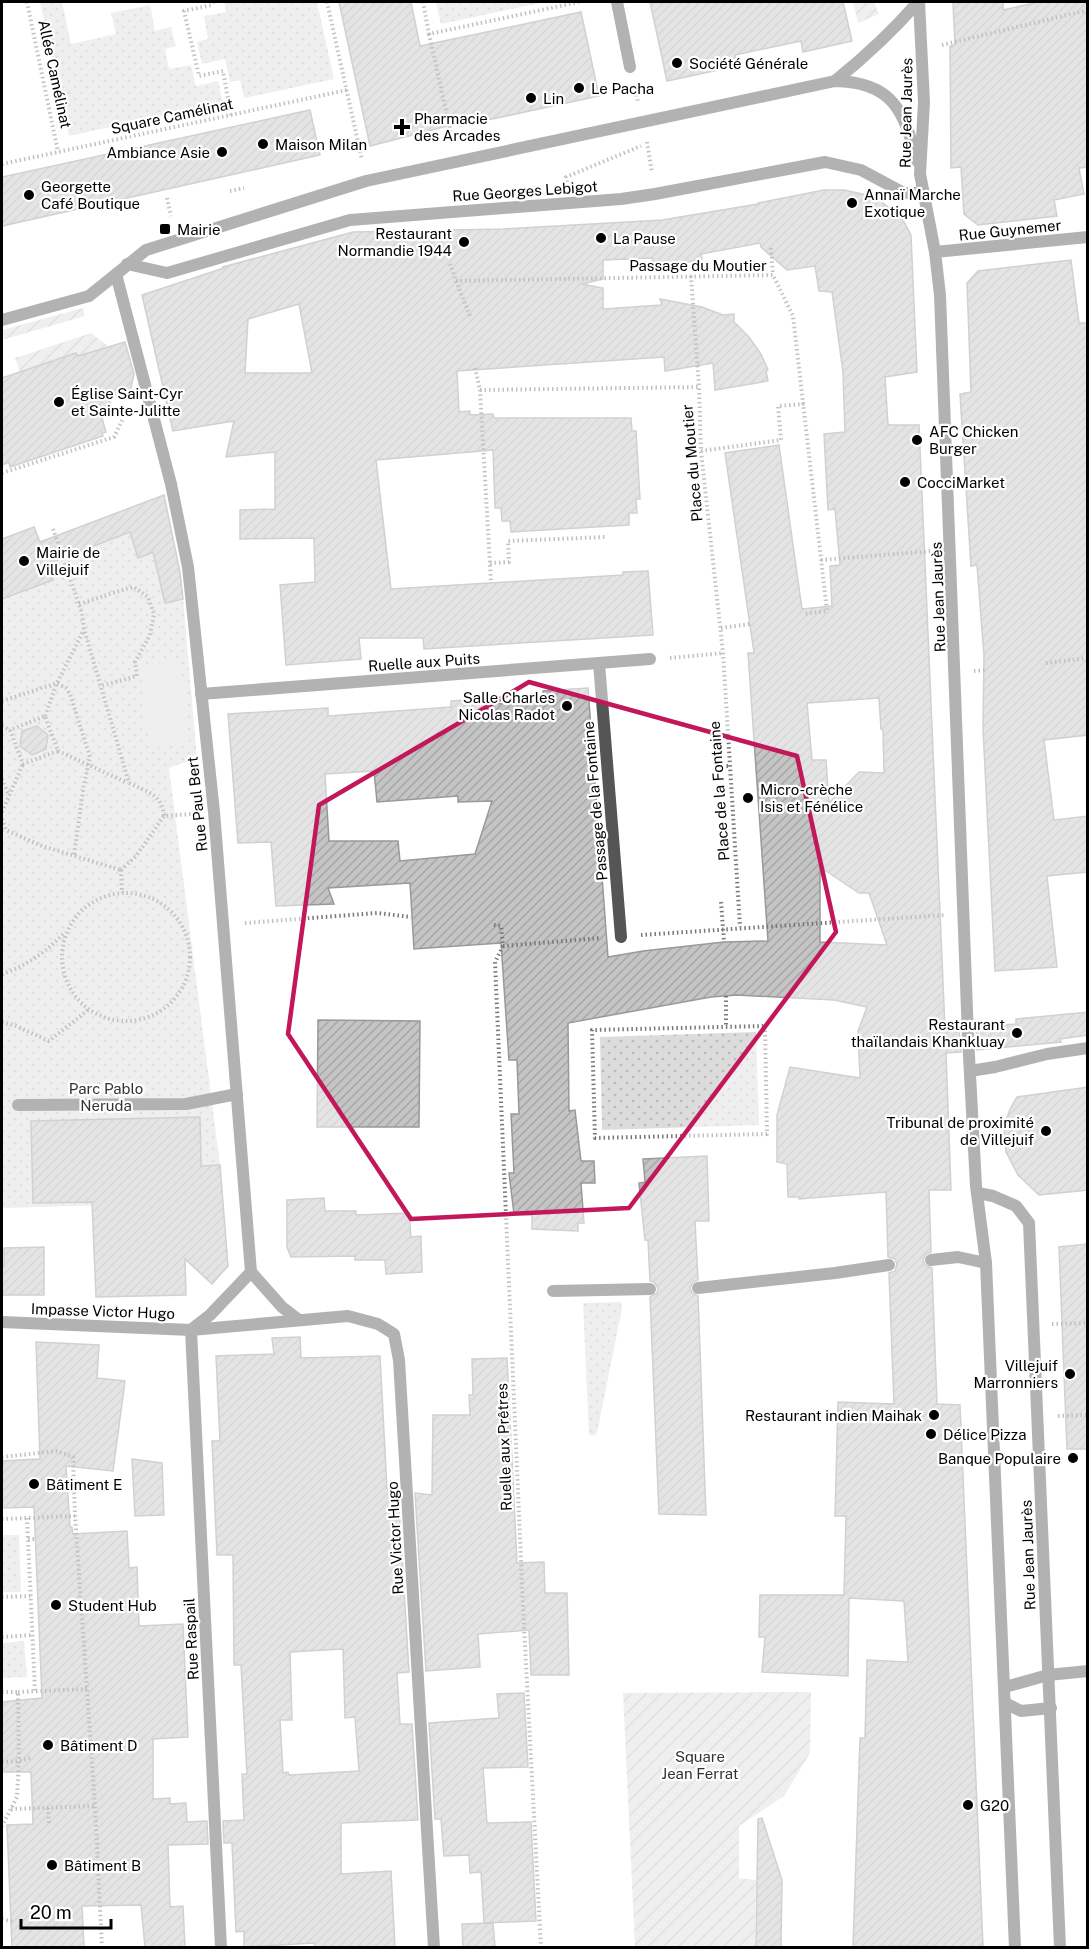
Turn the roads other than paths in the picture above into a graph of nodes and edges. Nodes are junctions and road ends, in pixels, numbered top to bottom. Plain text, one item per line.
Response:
1 (617, 2) edge
2 (918, 2) edge
3 (630, 67) road end
4 (835, 81) junction
5 (920, 174) junction
6 (924, 193) junction
7 (1088, 237) edge
8 (935, 252) junction
9 (127, 264) junction
10 (116, 274) junction
11 (2, 320) edge
12 (650, 659) road end
13 (598, 663) junction
14 (201, 694) junction
15 (621, 937) dead end
16 (1088, 1048) edge
17 (970, 1071) junction
18 (237, 1094) junction
19 (18, 1105) dead end
20 (978, 1193) junction
21 (931, 1260) dead end
22 (986, 1263) junction
23 (889, 1265) dead end
24 (251, 1272) junction
25 (650, 1288) dead end
26 (698, 1288) dead end
27 (553, 1291) dead end
28 (299, 1320) junction
29 (2, 1322) edge
30 (191, 1330) junction
31 (1088, 1671) edge
32 (1048, 1675) junction
33 (1005, 1687) junction
34 (1005, 1703) junction
35 (1051, 1708) junction
36 (222, 1947) edge
37 (434, 1947) edge
38 (1015, 1947) edge
39 (1060, 1947) edge

1 - 3 street
2 - 4 street
2 - 5 street, Rue Jean Jaurès
4 - 5 street
4 - 9 street
5 - 6 street, Rue Jean Jaurès
6 - 8 street, Rue Jean Jaurès
6 - 9 street, Rue Georges Lebigot
7 - 8 street, Rue Guynemer
8 - 17 street, Rue Jean Jaurès
9 - 10 street
10 - 11 street
10 - 14 street, Rue Paul Bert
12 - 13 street, Ruelle aux Puits
13 - 14 street, Ruelle aux Puits
13 - 15 street, Passage de la Fontaine
14 - 18 street, Rue Paul Bert
16 - 17 street
17 - 20 street, Rue Jean Jaurès
18 - 19 street
18 - 24 street, Rue Paul Bert
20 - 22 street, Rue Jean Jaurès
20 - 32 street, Rue Jean Jaurès
21 - 22 street
22 - 33 street, Rue Jean Jaurès
23 - 26 street
24 - 28 street
24 - 30 street, Impasse Victor Hugo
25 - 27 street
28 - 30 street, Rue Victor Hugo
28 - 37 street, Rue Victor Hugo
29 - 30 street, Impasse Victor Hugo
30 - 36 street, Rue Raspail
31 - 32 street
32 - 33 street
32 - 35 street, Rue Jean Jaurès
33 - 34 street, Rue Jean Jaurès
34 - 35 street
34 - 38 street, Rue Jean Jaurès
35 - 39 street, Rue Jean Jaurès

